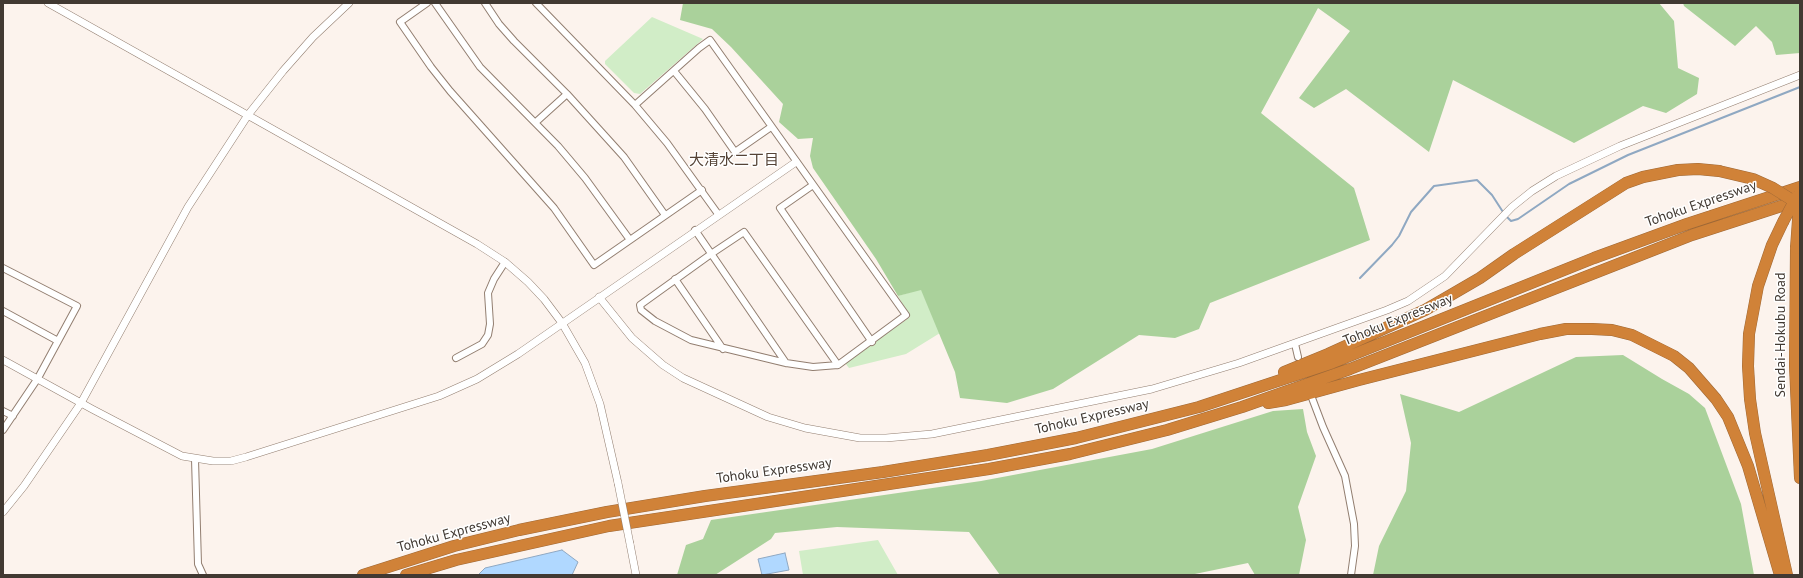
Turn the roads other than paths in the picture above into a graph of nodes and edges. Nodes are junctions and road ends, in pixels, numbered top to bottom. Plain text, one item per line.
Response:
1 (48, 3) edge
2 (348, 3) edge
3 (428, 3) edge
4 (435, 3) edge
5 (485, 3) edge
6 (536, 3) edge
7 (674, 71) junction
8 (1800, 75) edge
9 (567, 94) junction
10 (635, 105) junction
11 (248, 115) junction
12 (536, 122) junction
13 (771, 127) junction
14 (796, 162) junction
15 (813, 185) junction
16 (1800, 187) edge
17 (702, 190) junction
18 (1800, 193) edge
19 (1800, 200) edge
20 (1800, 205) edge
21 (718, 214) junction
22 (665, 215) junction
23 (695, 230) junction
24 (630, 240) junction
25 (711, 254) junction
26 (505, 262) junction
27 (3, 268) edge
28 (675, 279) junction
29 (599, 297) junction
30 (3, 311) edge
31 (562, 323) junction
32 (58, 341) junction
33 (872, 342) junction
34 (1295, 344) junction
35 (723, 349) junction
36 (1298, 357) dead end
37 (456, 358) dead end
38 (3, 360) edge
39 (786, 363) junction
40 (838, 366) junction
41 (38, 378) junction
42 (1312, 398) dead end
43 (81, 403) junction
44 (1242, 407) junction
45 (3, 411) edge
46 (13, 416) junction
47 (1161, 417) junction
48 (3, 430) edge
49 (195, 459) junction
50 (1800, 478) edge
51 (3, 512) edge
52 (203, 575) edge
53 (363, 575) edge
54 (406, 575) edge
55 (636, 575) edge
56 (1351, 575) edge
57 (1780, 575) edge
58 (1787, 575) edge

1 - 11 street
2 - 11 street
3 - 24 street
4 - 12 street
5 - 9 street
6 - 10 street
7 - 10 street
7 - 13 street
7 - 13 street
8 - 34 street
9 - 12 street
9 - 22 street
10 - 17 street
11 - 26 street
11 - 43 street
12 - 24 street
13 - 14 street
14 - 15 street
14 - 21 street
15 - 33 street
15 - 33 street
16 - 47 highway, Tohoku Expressway
17 - 21 street
17 - 22 street
18 - 50 highway, Sendai-Hokubu Road, bridge
18 - 58 highway, bridge
19 - 44 highway, Tohoku Expressway
20 - 47 highway, bridge
21 - 23 street
22 - 24 street
23 - 25 street
23 - 29 street
25 - 28 street
25 - 39 street
25 - 40 street
26 - 31 street
26 - 37 street
27 - 32 street
28 - 35 street
28 - 35 street
29 - 31 street
29 - 34 street
30 - 32 street
31 - 49 street
31 - 55 street, bridge
32 - 41 street
33 - 40 street
34 - 36 street
35 - 39 street
38 - 41 street
39 - 40 street
41 - 43 street
41 - 46 street
42 - 56 street
43 - 49 street
43 - 51 street
44 - 54 highway, Tohoku Expressway
44 - 57 highway
45 - 46 street
46 - 48 street
47 - 53 highway, Tohoku Expressway
49 - 52 street

